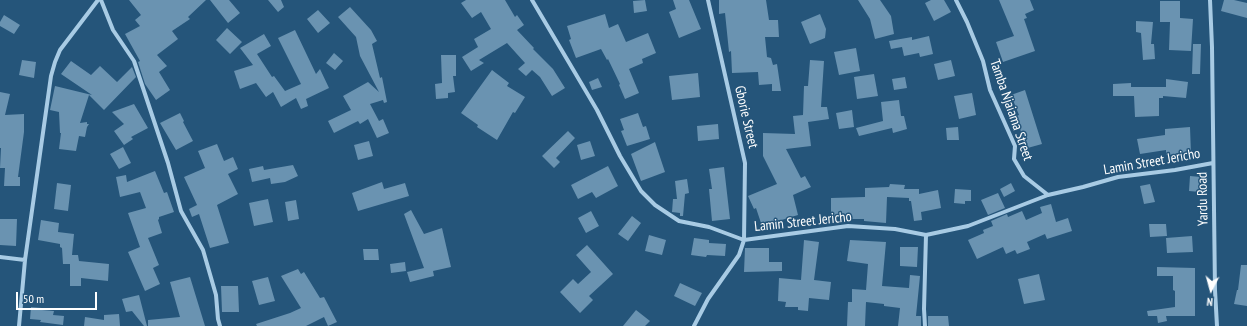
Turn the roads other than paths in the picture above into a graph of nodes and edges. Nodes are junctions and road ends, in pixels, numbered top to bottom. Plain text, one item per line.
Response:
1 (100, 0) edge
2 (532, 0) edge
3 (708, 0) edge
4 (956, 0) edge
5 (1210, 0) edge
6 (1213, 163) junction
7 (1048, 195) junction
8 (926, 235) junction
9 (744, 240) junction
10 (0, 257) edge
11 (25, 260) junction
12 (19, 326) edge
13 (220, 326) edge
14 (694, 326) edge
15 (925, 326) edge
16 (1218, 326) edge

1 - 11 street
1 - 13 street
2 - 9 street, Lamin Street Jericho
3 - 9 street, Gborie Street
4 - 7 street, Tamba Njaiama Street
5 - 6 street, Yardu Road
6 - 7 street, Lamin Street Jericho
6 - 16 street, Yardu Road
7 - 8 street, Lamin Street Jericho
8 - 9 street, Lamin Street Jericho
8 - 15 street
9 - 14 street
10 - 11 street
11 - 12 street

